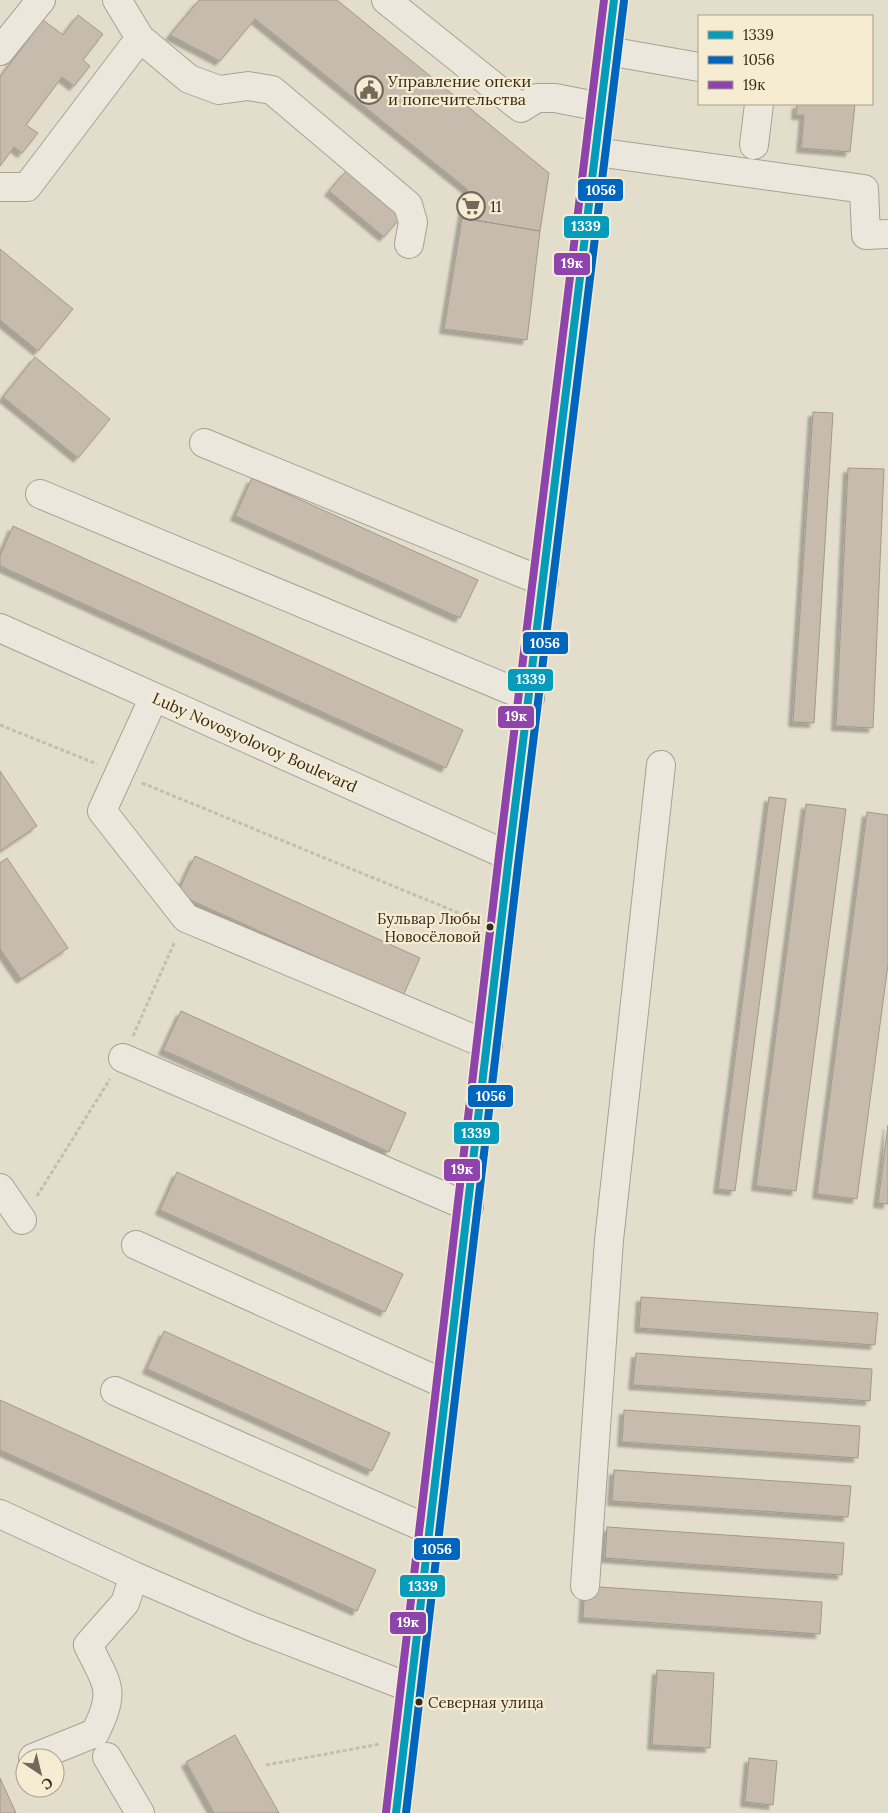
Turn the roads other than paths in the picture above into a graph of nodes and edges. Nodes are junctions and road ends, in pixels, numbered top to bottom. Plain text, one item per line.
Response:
1 (41, 0) edge
2 (117, 0) edge
3 (386, 0) edge
4 (614, 0) edge
5 (140, 38) junction
6 (0, 51) edge
7 (608, 51) junction
8 (698, 67) edge
9 (759, 105) edge
10 (601, 107) junction
11 (754, 145) dead end
12 (596, 152) junction
13 (0, 187) edge
14 (888, 234) edge
15 (409, 244) dead end
16 (204, 443) dead end
17 (40, 494) dead end
18 (544, 582) junction
19 (0, 628) edge
20 (154, 697) junction
21 (530, 698) junction
22 (661, 766) dead end
23 (509, 856) junction
24 (488, 1045) junction
25 (123, 1058) dead end
26 (0, 1188) edge
27 (469, 1207) junction
28 (22, 1220) dead end
29 (136, 1245) dead end
30 (447, 1385) junction
31 (115, 1391) dead end
32 (0, 1514) edge
33 (430, 1530) junction
34 (134, 1576) junction
35 (586, 1586) dead end
36 (411, 1688) junction
37 (58, 1748) edge
38 (107, 1757) dead end
39 (140, 1813) edge
40 (396, 1813) edge

1 - 6 street
2 - 5 street
3 - 10 street
4 - 7 street
5 - 13 street
5 - 15 street
7 - 8 street
7 - 10 street
9 - 11 street
10 - 12 street
12 - 14 street
12 - 18 street
16 - 18 street
17 - 21 street
18 - 21 street
19 - 20 street, Luby Novosyolovoy Boulevard
20 - 23 street, Luby Novosyolovoy Boulevard
20 - 24 street
21 - 23 street
22 - 35 street
23 - 24 street
24 - 27 street
25 - 27 street
26 - 28 street
27 - 30 street
29 - 30 street
30 - 33 street
31 - 33 street
32 - 34 street
33 - 36 street
34 - 36 street
34 - 37 street
36 - 40 street
38 - 39 street

